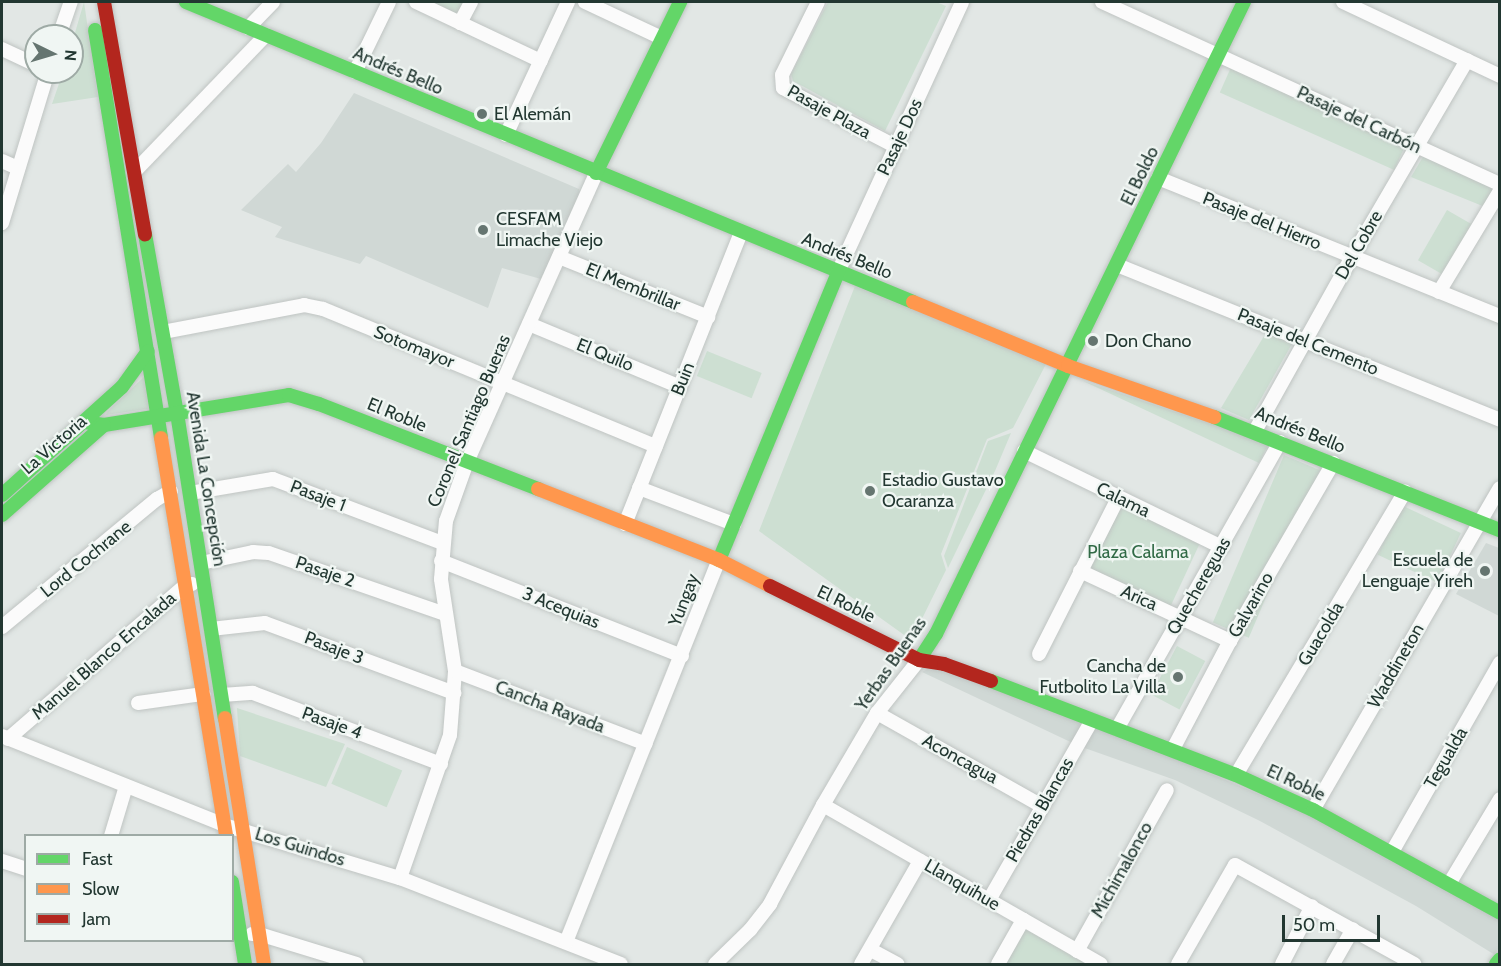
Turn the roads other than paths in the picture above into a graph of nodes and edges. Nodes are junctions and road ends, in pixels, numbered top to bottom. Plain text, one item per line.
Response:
1 (71, 2) edge
2 (91, 2) edge
3 (104, 2) edge
4 (186, 2) edge
5 (273, 2) edge
6 (389, 2) edge
7 (416, 2) edge
8 (471, 2) edge
9 (568, 2) edge
10 (585, 2) edge
11 (680, 2) edge
12 (818, 2) edge
13 (1102, 2) edge
14 (1244, 2) edge
15 (1343, 2) edge
16 (956, 4) edge
17 (460, 23) junction
18 (63, 24) edge
19 (248, 27) junction
20 (266, 35) junction
21 (662, 38) junction
22 (2, 49) edge
23 (1218, 54) junction
24 (24, 59) edge
25 (1467, 60) junction
26 (541, 61) junction
27 (355, 72) junction
28 (1500, 76) edge
29 (44, 84) edge
30 (506, 135) junction
31 (896, 146) junction
32 (1417, 147) junction
33 (2, 161) edge
34 (18, 168) junction
35 (134, 172) junction
36 (596, 173) junction
37 (1158, 178) junction
38 (1500, 184) edge
39 (1500, 190) edge
40 (2, 223) edge
41 (741, 233) junction
42 (559, 257) junction
43 (1352, 257) junction
44 (1117, 265) junction
45 (838, 272) junction
46 (1439, 292) junction
47 (1500, 316) edge
48 (708, 317) junction
49 (529, 324) junction
50 (163, 332) junction
51 (1304, 341) junction
52 (148, 351) junction
53 (1068, 366) junction
54 (503, 383) junction
55 (680, 387) junction
56 (177, 413) junction
57 (159, 417) junction
58 (1500, 420) edge
59 (85, 422) junction
60 (104, 425) junction
61 (1255, 431) junction
62 (1280, 442) junction
63 (656, 446) junction
64 (1024, 451) junction
65 (467, 462) junction
66 (1333, 463) junction
67 (639, 488) junction
68 (1500, 488) edge
69 (171, 491) junction
70 (1405, 492) junction
71 (190, 493) junction
72 (2, 495) edge
73 (1118, 498) junction
74 (2, 515) edge
75 (1479, 522) junction
76 (625, 524) junction
77 (734, 524) junction
78 (1500, 530) edge
79 (442, 543) junction
80 (1222, 547) junction
81 (441, 561) junction
82 (719, 561) junction
83 (201, 563) junction
84 (1080, 572) junction
85 (204, 580) junction
86 (186, 585) junction
87 (446, 614) junction
88 (1181, 616) junction
89 (4, 619) edge
90 (211, 628) junction
91 (1230, 641) junction
92 (1039, 654) dead end
93 (682, 656) junction
94 (919, 660) junction
95 (1500, 663) edge
96 (455, 671) junction
97 (454, 693) junction
98 (203, 694) junction
99 (222, 695) junction
100 (138, 703) dead end
101 (877, 713) junction
102 (1092, 720) junction
103 (1117, 729) junction
104 (5, 737) edge
105 (646, 744) junction
106 (1173, 749) junction
107 (441, 764) junction
108 (1236, 776) junction
109 (126, 786) junction
110 (1167, 790) dead end
111 (1500, 800) edge
112 (823, 806) junction
113 (1042, 806) junction
114 (1313, 810) junction
115 (243, 829) junction
116 (225, 830) edge
117 (112, 834) edge
118 (1392, 852) junction
119 (2, 861) edge
120 (920, 861) junction
121 (24, 867) edge
122 (400, 878) junction
123 (1449, 884) junction
124 (989, 900) junction
125 (1312, 906) junction
126 (234, 908) edge
127 (1500, 914) edge
128 (1023, 920) junction
129 (1353, 929) junction
130 (236, 933) edge
131 (259, 934) junction
132 (566, 942) junction
133 (871, 950) junction
134 (1077, 951) junction
135 (1500, 959) edge
136 (245, 964) edge
137 (264, 964) edge
138 (357, 964) edge
139 (621, 964) edge
140 (715, 964) edge
141 (861, 964) edge
142 (897, 964) edge
143 (998, 964) edge
144 (1101, 964) edge
145 (1178, 964) edge
146 (1282, 964) edge
147 (1333, 964) edge
148 (1414, 964) edge
149 (1496, 964) edge

1 - 18 street
2 - 52 street, Avenida La Concepción
3 - 35 street, Avenida La Concepción
4 - 19 street, Andrés Bello
5 - 19 street
6 - 27 street
7 - 17 street
8 - 17 street
9 - 26 street
10 - 21 street
11 - 21 street, Coronel Santiago Bueras
12 - 31 street, Pasaje Plaza
13 - 23 street, Pasaje del Carbón
14 - 23 street, El Boldo
15 - 25 street
16 - 31 street, Pasaje Dos
17 - 26 street
19 - 20 street, Andrés Bello
20 - 27 street, Andrés Bello
20 - 35 street
21 - 36 street, Coronel Santiago Bueras
22 - 24 street
23 - 32 street, Pasaje del Carbón
23 - 37 street, El Boldo
25 - 28 street
25 - 32 street, Del Cobre
26 - 30 street
27 - 30 street, Andrés Bello
29 - 34 street
30 - 36 street, Andrés Bello
31 - 45 street, Pasaje Dos
32 - 38 street, Pasaje del Carbón
32 - 43 street, Del Cobre
33 - 34 street
34 - 40 street
35 - 50 street, Avenida La Concepción
36 - 41 street, Andrés Bello
36 - 42 street, Coronel Santiago Bueras
37 - 43 street, Pasaje del Hierro
37 - 44 street, El Boldo
39 - 46 street
41 - 45 street, Andrés Bello
41 - 48 street, Buin
42 - 48 street, El Membrillar
42 - 49 street, Coronel Santiago Bueras
43 - 46 street, Pasaje del Hierro
43 - 51 street, Del Cobre
44 - 51 street, Pasaje del Cemento
44 - 53 street, El Boldo
45 - 53 street, Andrés Bello
45 - 77 street, Yungay
46 - 47 street, Pasaje del Hierro
48 - 55 street, Buin
49 - 54 street, Coronel Santiago Bueras
49 - 55 street, El Quilo
50 - 54 street, Sotomayor
50 - 56 street, Avenida La Concepción
51 - 58 street, Pasaje del Cemento
51 - 61 street, Del Cobre
52 - 57 street, Avenida La Concepción
52 - 59 street, La Victoria
53 - 61 street, Andrés Bello
53 - 64 street, Yerbas Buenas
54 - 63 street, Sotomayor
54 - 65 street, Coronel Santiago Bueras
55 - 63 street, Buin
56 - 57 street, El Roble
56 - 65 street, El Roble
56 - 71 street, Avenida La Concepción
57 - 60 street, La Victoria
57 - 69 street, Avenida La Concepción
59 - 60 street, La Victoria
59 - 72 street, La Victoria
60 - 74 street, La Victoria
61 - 62 street, Andrés Bello
62 - 66 street, Andrés Bello
62 - 80 street, Quechereguas
63 - 67 street, Buin
64 - 73 street, Calama
64 - 94 street, Yerbas Buenas
65 - 76 street, El Roble
65 - 79 street, Coronel Santiago Bueras
66 - 70 street, Andrés Bello
66 - 91 street, Galvarino
67 - 76 street, Buin
67 - 77 street
68 - 75 street, Waddineton
69 - 86 street, Avenida La Concepción
69 - 89 street, Lord Cochrane
70 - 75 street, Andrés Bello
70 - 108 street, Guacolda
71 - 79 street, Pasaje 1
71 - 83 street, Avenida La Concepción
73 - 80 street, Calama
73 - 84 street
75 - 78 street, Andrés Bello
75 - 114 street, Waddineton
76 - 82 street, El Roble
77 - 82 street, Yungay
79 - 81 street, Coronel Santiago Bueras
80 - 88 street, Quechereguas
81 - 87 street, Coronel Santiago Bueras
81 - 93 street, 3 Acequias
82 - 93 street, Yungay
82 - 94 street, El Roble
83 - 85 street, Avenida La Concepción
83 - 87 street, Pasaje 2
84 - 88 street, Arica
84 - 92 street
85 - 86 street, Manuel Blanco Encalada
85 - 90 street, Avenida La Concepción
86 - 98 street, Avenida La Concepción
86 - 104 street, Manuel Blanco Encalada
87 - 96 street, Coronel Santiago Bueras
88 - 91 street, Arica
88 - 103 street, Quechereguas
90 - 97 street, Pasaje 3
90 - 99 street, Avenida La Concepción
91 - 106 street, Galvarino
93 - 105 street, Yungay
94 - 101 street, Yerbas Buenas
94 - 102 street, El Roble
95 - 118 street, Tegualda
96 - 97 street, Coronel Santiago Bueras
96 - 105 street, Cancha Rayada
97 - 107 street, Coronel Santiago Bueras
98 - 100 street
98 - 116 street, Avenida La Concepción
99 - 107 street, Pasaje 4
99 - 115 street, Avenida La Concepción
101 - 112 street, Yerbas Buenas
101 - 113 street, Aconcagua
102 - 103 street, El Roble
102 - 113 street, Piedras Blancas
103 - 106 street, El Roble
104 - 109 street, Los Guindos
105 - 132 street, Yungay
106 - 108 street, El Roble
107 - 122 street, Coronel Santiago Bueras
108 - 114 street, El Roble
109 - 116 street, Los Guindos
109 - 117 street
110 - 134 street, Michimalonco
111 - 123 street
112 - 120 street, Llanquihue
112 - 140 street, Yerbas Buenas
113 - 124 street, Piedras Blancas
114 - 118 street, El Roble
115 - 116 street, Los Guindos
115 - 122 street, Los Guindos
115 - 131 street, Avenida La Concepción
118 - 123 street, El Roble
119 - 121 street
120 - 124 street, Llanquihue
120 - 133 street
122 - 132 street, Los Guindos
123 - 127 street, El Roble
124 - 128 street, Llanquihue
125 - 129 street
125 - 145 street
125 - 146 street
126 - 130 street
128 - 134 street, Llanquihue
128 - 143 street
129 - 147 street
129 - 148 street
130 - 131 street
130 - 136 street
131 - 137 street, Avenida La Concepción
131 - 138 street
132 - 139 street
133 - 141 street
133 - 142 street
134 - 144 street, Llanquihue
135 - 149 street

